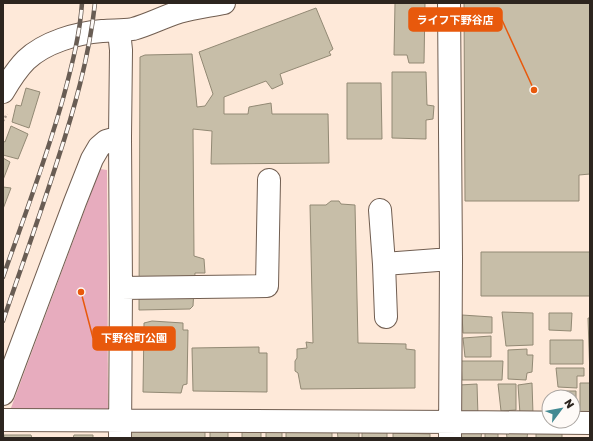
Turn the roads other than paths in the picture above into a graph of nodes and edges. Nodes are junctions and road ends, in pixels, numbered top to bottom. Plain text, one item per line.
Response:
1 (224, 3) edge
2 (449, 3) edge
3 (119, 31) junction
4 (9, 70) edge
5 (3, 92) edge
6 (120, 137) junction
7 (269, 180) dead end
8 (380, 210) dead end
9 (451, 259) junction
10 (384, 264) junction
11 (121, 288) junction
12 (386, 317) dead end
13 (3, 394) edge
14 (3, 420) edge
15 (590, 423) edge
16 (120, 430) edge
17 (450, 430) edge

1 - 3 street
2 - 9 street
3 - 4 street
3 - 6 street
4 - 5 street
6 - 11 street
6 - 13 street
7 - 11 street
8 - 10 street
9 - 10 street
9 - 17 street
10 - 12 street
11 - 16 street
14 - 16 street
15 - 17 street
16 - 17 street

